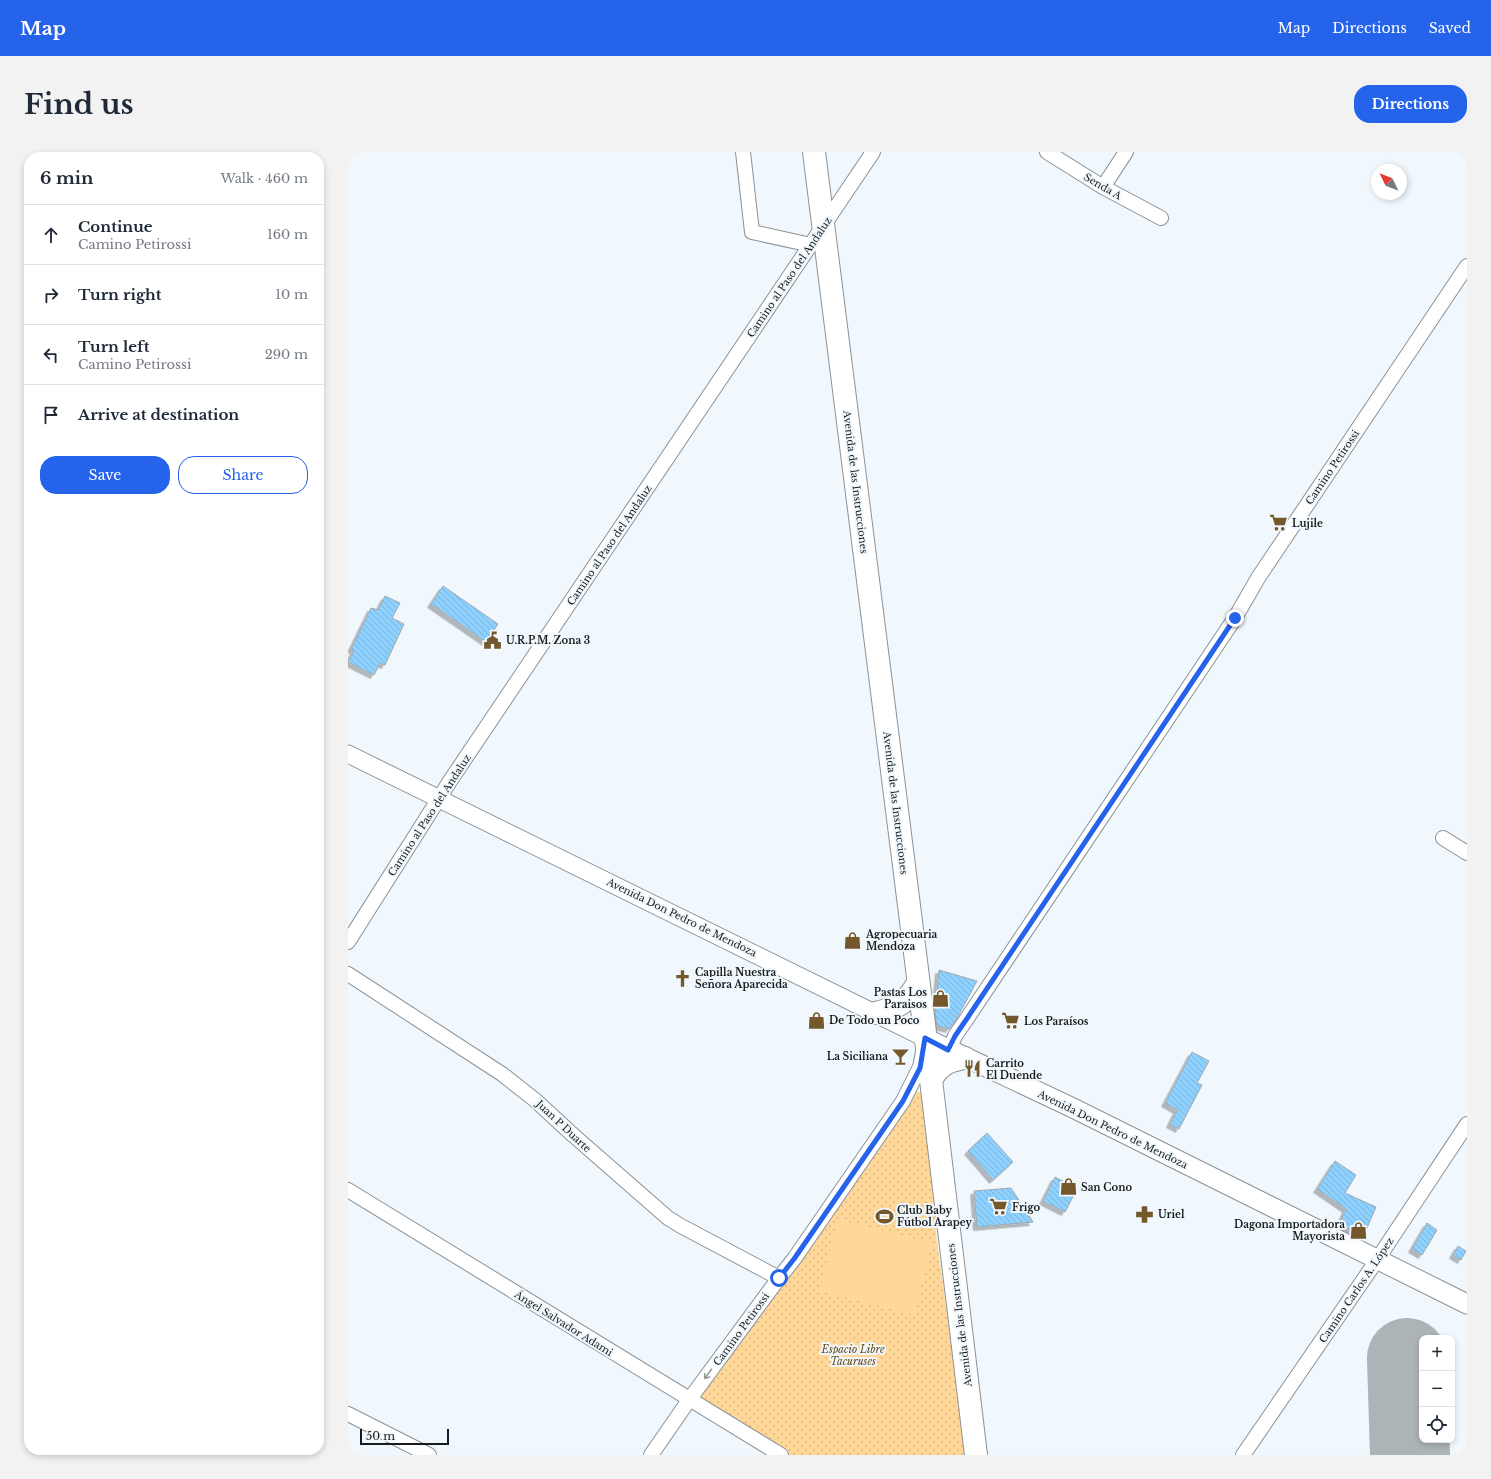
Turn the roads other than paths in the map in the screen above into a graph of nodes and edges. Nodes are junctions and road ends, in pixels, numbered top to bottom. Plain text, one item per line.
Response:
1 (743, 152) edge
2 (814, 152) edge
3 (873, 152) edge
4 (1047, 152) edge
5 (1126, 152) edge
6 (1103, 187) junction
7 (1161, 218) dead end
8 (823, 225) junction
9 (811, 245) junction
10 (1467, 266) edge
11 (348, 754) edge
12 (439, 798) junction
13 (1443, 838) dead end
14 (1467, 853) edge
15 (348, 942) edge
16 (348, 974) edge
17 (918, 982) junction
18 (876, 1013) junction
19 (925, 1038) junction
20 (957, 1054) junction
21 (931, 1080) junction
22 (1467, 1124) edge
23 (348, 1190) edge
24 (1377, 1260) junction
25 (779, 1278) junction
26 (1467, 1304) edge
27 (689, 1400) junction
28 (348, 1414) edge
29 (429, 1455) edge
30 (651, 1455) edge
31 (781, 1455) edge
32 (976, 1455) edge
33 (1243, 1455) edge

1 - 9 street
2 - 8 main road, Avenida de las Instrucciones
3 - 8 street, Camino al Paso del Andaluz
4 - 6 street, Senda A
5 - 6 street
6 - 7 street, Senda A
8 - 9 street, Camino al Paso del Andaluz
8 - 17 main road, Avenida de las Instrucciones
9 - 12 street, Camino al Paso del Andaluz
10 - 20 street, Camino Petirossi
11 - 12 street, Avenida Don Pedro de Mendoza
12 - 15 street, Camino al Paso del Andaluz
12 - 18 street, Avenida Don Pedro de Mendoza
13 - 14 street
16 - 25 street, Juan P Duarte
17 - 18 main road
17 - 19 main road, Avenida de las Instrucciones
18 - 19 street, Avenida Don Pedro de Mendoza
19 - 20 main road, Avenida Don Pedro de Mendoza
19 - 21 main road, Avenida de las Instrucciones
19 - 25 street, Camino Petirossi
20 - 21 main road
20 - 24 main road, Avenida Don Pedro de Mendoza
21 - 32 main road, Avenida de las Instrucciones
22 - 24 street, Camino Carlos A. López
23 - 27 street, Ángel Salvador Adami
24 - 26 main road, Avenida Don Pedro de Mendoza
24 - 33 street, Camino Carlos A. López
25 -> 27 street, Camino Petirossi
27 - 30 street, Camino Petirossi
27 - 31 street, Ángel Salvador Adami
28 - 29 street

